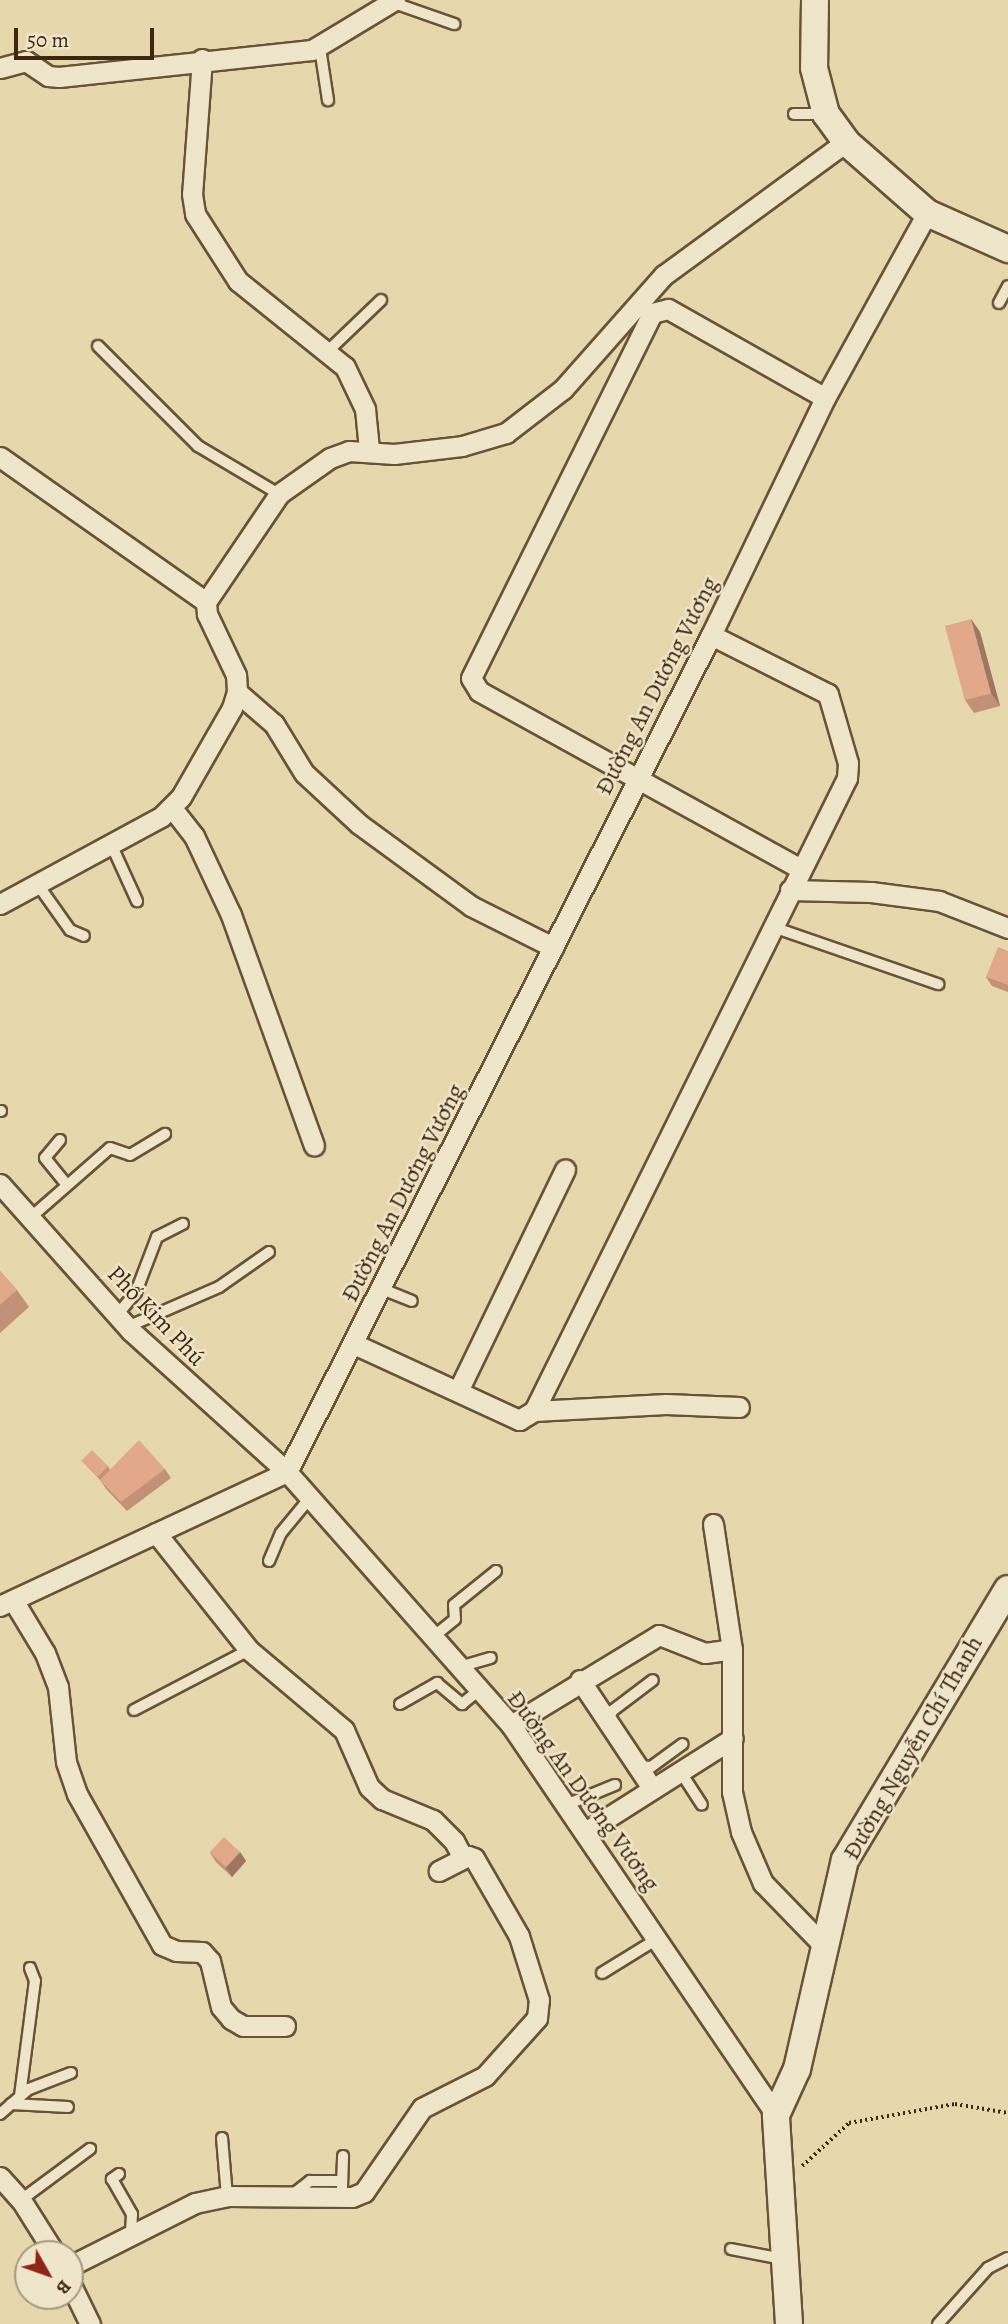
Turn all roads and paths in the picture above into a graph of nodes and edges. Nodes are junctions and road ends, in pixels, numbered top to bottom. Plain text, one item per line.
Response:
1 (815, 0) edge
2 (394, 1) edge
3 (454, 24) dead end
4 (320, 48) junction
5 (202, 59) junction
6 (0, 68) edge
7 (328, 100) dead end
8 (794, 114) dead end
9 (826, 114) junction
10 (846, 142) junction
11 (927, 213) junction
12 (1008, 249) edge
13 (1008, 286) edge
14 (381, 300) dead end
15 (999, 303) dead end
16 (98, 346) dead end
17 (327, 352) junction
18 (825, 398) junction
19 (369, 449) junction
20 (0, 457) edge
21 (279, 494) junction
22 (206, 602) junction
23 (711, 635) junction
24 (237, 692) junction
25 (635, 781) junction
26 (172, 808) junction
27 (111, 843) junction
28 (801, 869) junction
29 (36, 882) junction
30 (790, 890) junction
31 (136, 901) dead end
32 (0, 903) edge
33 (772, 926) junction
34 (1008, 928) edge
35 (84, 936) dead end
36 (553, 947) junction
37 (938, 984) dead end
38 (165, 1134) dead end
39 (60, 1140) dead end
40 (314, 1146) dead end
41 (565, 1170) dead end
42 (0, 1184) edge
43 (67, 1185) junction
44 (30, 1218) junction
45 (183, 1224) dead end
46 (269, 1252) dead end
47 (382, 1289) junction
48 (412, 1301) dead end
49 (122, 1321) junction
50 (354, 1344) junction
51 (458, 1391) junction
52 (739, 1407) dead end
53 (534, 1411) junction
54 (287, 1472) junction
55 (309, 1499) junction
56 (713, 1524) dead end
57 (156, 1533) junction
58 (269, 1561) dead end
59 (496, 1571) dead end
60 (1008, 1589) edge
61 (7, 1603) edge
62 (433, 1637) junction
63 (732, 1649) junction
64 (250, 1650) junction
65 (491, 1658) dead end
66 (459, 1667) junction
67 (580, 1680) junction
68 (653, 1680) dead end
69 (480, 1690) junction
70 (400, 1704) dead end
71 (134, 1710) dead end
72 (608, 1722) junction
73 (511, 1725) junction
74 (733, 1738) junction
75 (683, 1744) dead end
76 (637, 1766) junction
77 (680, 1771) junction
78 (615, 1785) dead end
79 (652, 1788) junction
80 (566, 1805) junction
81 (702, 1805) dead end
82 (584, 1832) junction
83 (463, 1858) junction
84 (439, 1871) dead end
85 (657, 1938) junction
86 (825, 1947) junction
87 (30, 1968) dead end
88 (602, 1973) dead end
89 (285, 2026) dead end
90 (71, 2073) dead end
91 (20, 2096) junction
92 (11, 2104) junction
93 (68, 2107) dead end
94 (1008, 2113) edge
95 (0, 2114) edge
96 (776, 2115) junction
97 (222, 2138) dead end
98 (90, 2149) dead end
99 (343, 2156) dead end
100 (119, 2174) dead end
101 (0, 2176) edge
102 (781, 2186) junction
103 (342, 2189) junction
104 (227, 2196) junction
105 (22, 2200) junction
106 (131, 2236) junction
107 (46, 2240) edge
108 (732, 2249) dead end
109 (1008, 2258) edge
110 (84, 2259) edge
111 (785, 2259) junction
112 (789, 2324) edge
113 (938, 2324) edge

1 - 9 street
2 - 3 lane
2 - 4 street
4 - 5 street
4 - 7 lane
5 - 6 street
5 - 17 street
8 - 9 lane
9 - 10 street
10 - 11 street
10 - 19 street
11 - 12 street
11 - 18 street, Đường An Dương Vương
13 - 15 lane
14 - 17 lane
16 - 21 lane
17 - 19 street
18 - 23 street, Đường An Dương Vương
18 - 25 street
19 - 21 street
20 - 22 street
21 - 22 street
22 - 24 street
23 - 25 street, Đường An Dương Vương
23 - 28 street
24 - 26 street
24 - 36 street
25 - 28 street
25 - 36 street, Đường An Dương Vương
26 - 27 street
26 - 40 street
27 - 29 street
27 - 31 lane
28 - 30 street
29 - 32 street
29 - 35 lane
30 - 33 street
30 - 34 street
33 - 37 lane
33 - 53 street
36 - 47 street, Đường An Dương Vương
38 - 43 lane
39 - 43 lane
41 - 51 street
42 - 44 street, Phố Kim Phú
43 - 44 lane
44 - 49 street, Phố Kim Phú
45 - 49 lane
46 - 49 lane
47 - 48 lane
47 - 50 street, Đường An Dương Vương
49 - 54 street, Phố Kim Phú
50 - 51 street
50 - 54 street, Đường An Dương Vương
51 - 53 street
52 - 53 street
54 - 55 street, Đường An Dương Vương
54 - 57 street
55 - 58 lane
55 - 62 street, Đường An Dương Vương
56 - 63 street
57 - 61 street
57 - 64 street
59 - 62 lane
60 - 86 street, Đường Nguyễn Chí Thanh
61 - 89 street
62 - 66 street, Đường An Dương Vương
63 - 67 street
63 - 74 street
64 - 71 lane
64 - 83 street
65 - 66 lane
66 - 69 street, Đường An Dương Vương
67 - 72 street
67 - 73 street
68 - 72 lane
69 - 70 lane
69 - 73 street, Đường An Dương Vương
72 - 76 street
73 - 80 street, Đường An Dương Vương
74 - 77 street
74 - 86 street
75 - 76 lane
76 - 79 street
77 - 79 street
77 - 81 lane
78 - 80 lane
79 - 82 street
80 - 82 street, Đường An Dương Vương
82 - 85 street, Đường An Dương Vương
83 - 84 street
83 - 103 street
85 - 88 lane
85 - 96 street, Đường An Dương Vương
86 - 96 street, Đường Nguyễn Chí Thanh
87 - 91 lane
90 - 91 lane
91 - 92 lane
92 - 93 lane
92 - 95 lane
94 - 102 path
96 - 102 street, Đường Nguyễn Chí Thanh
97 - 104 lane
98 - 105 lane
99 - 103 lane
100 - 106 lane
101 - 105 street
102 - 111 street, Đường Nguyễn Chí Thanh
103 - 104 street
104 - 106 street
105 - 107 street
106 - 110 street
108 - 111 lane
109 - 113 lane
111 - 112 street, Đường Nguyễn Chí Thanh

